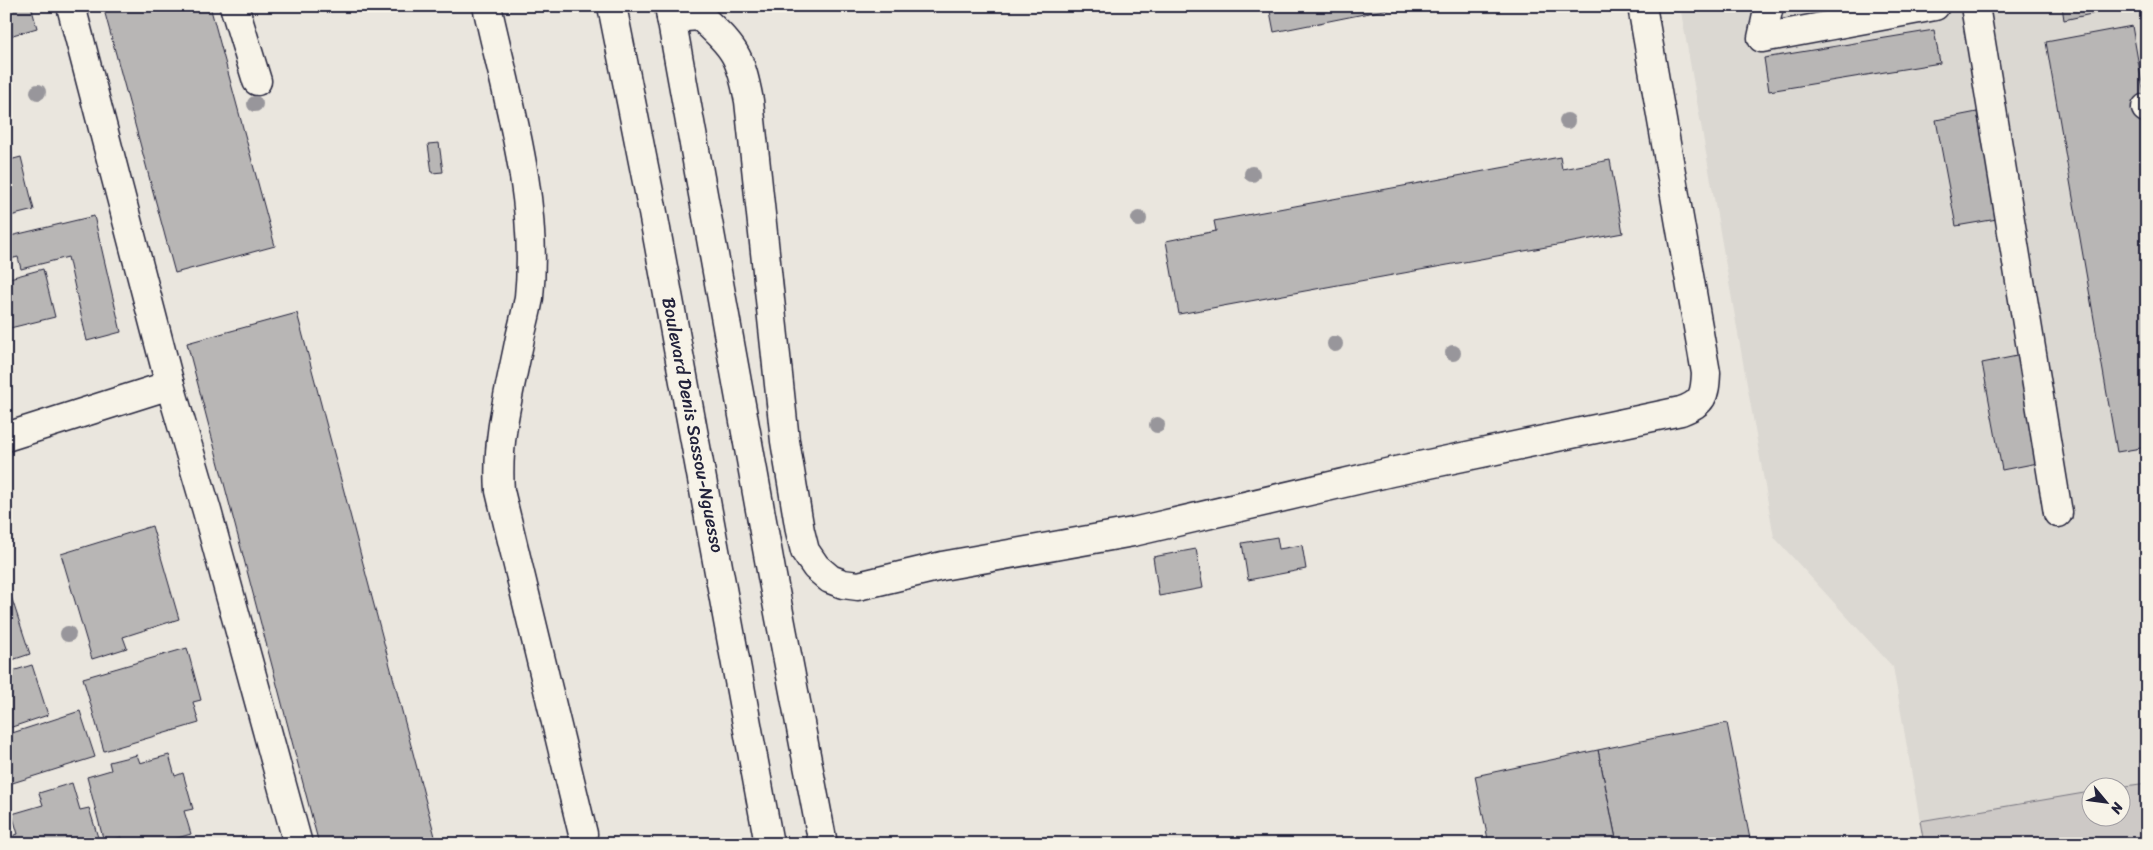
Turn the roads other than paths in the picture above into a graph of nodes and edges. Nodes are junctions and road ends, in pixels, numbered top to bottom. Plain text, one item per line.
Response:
1 (71, 6) edge
2 (234, 6) edge
3 (487, 6) edge
4 (612, 6) edge
5 (1642, 6) edge
6 (1769, 6) edge
7 (1935, 6) edge
8 (1975, 6) edge
9 (698, 11) edge
10 (670, 12) edge
11 (257, 81) dead end
12 (170, 385) junction
13 (6, 437) edge
14 (2058, 514) dead end
15 (583, 834) dead end
16 (298, 844) edge
17 (769, 844) edge
18 (823, 844) edge

1 - 12 street
2 - 11 street
3 - 15 street
4 - 17 street, Boulevard Denis Sassou-Nguesso
5 - 9 street
6 - 7 street
8 - 14 street
9 - 10 street
10 - 18 street
12 - 13 street
12 - 16 street

